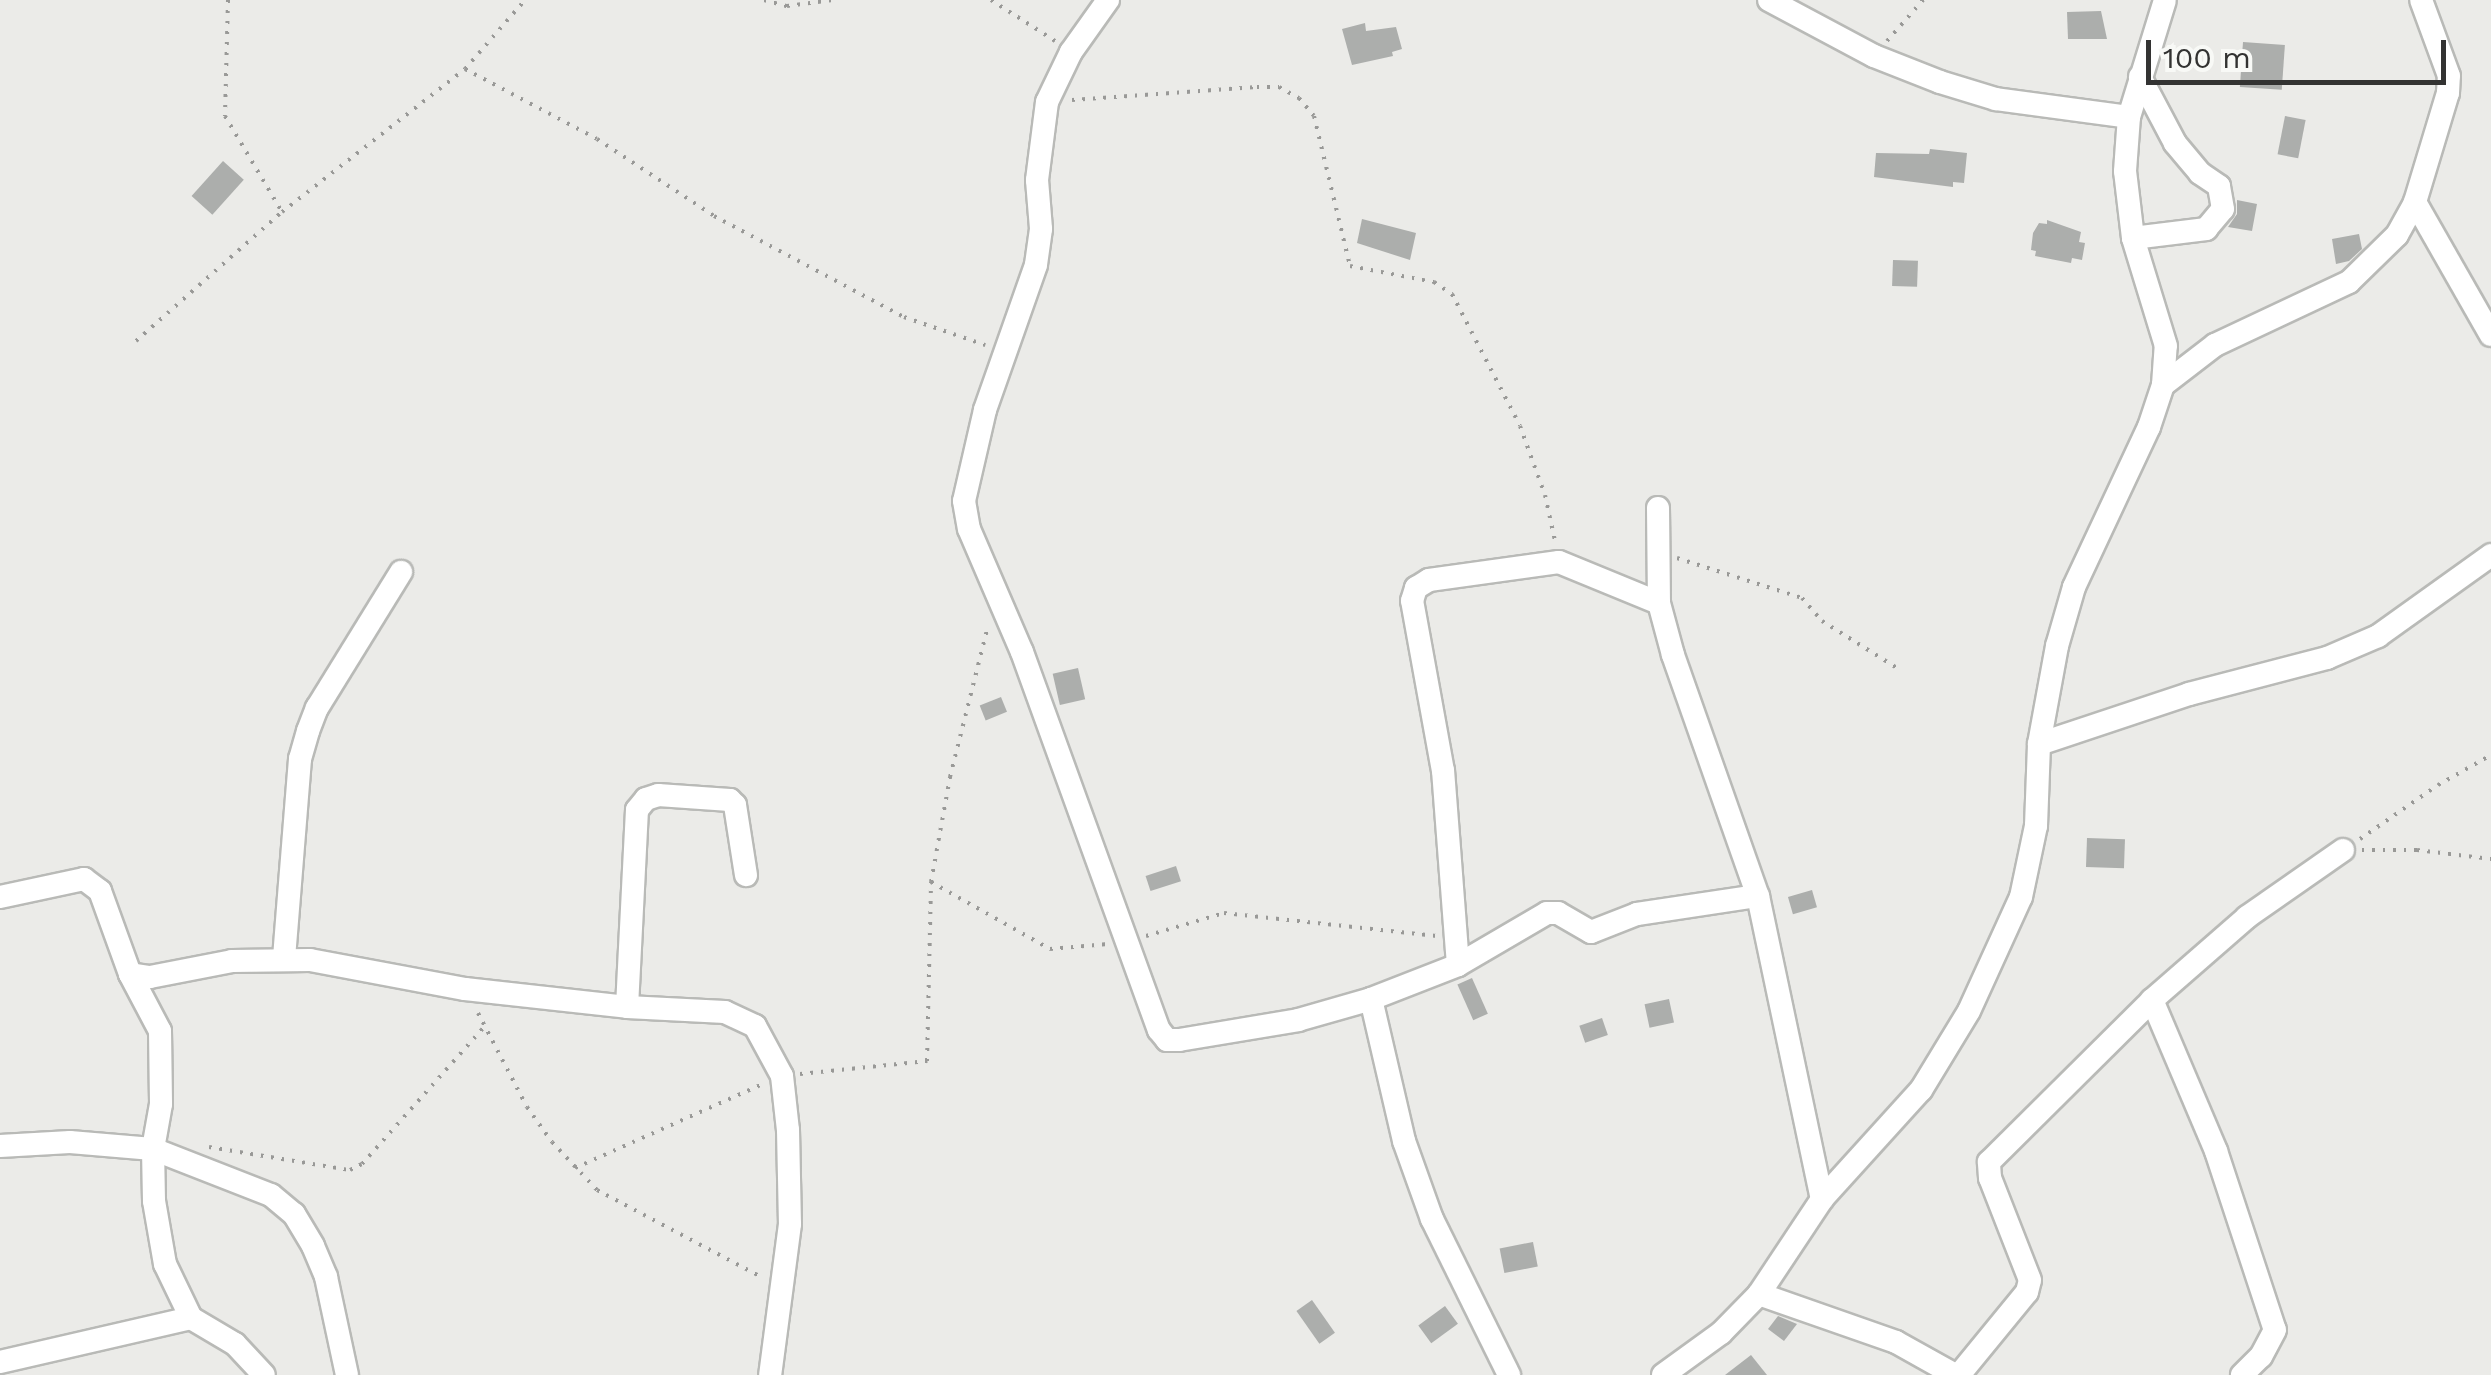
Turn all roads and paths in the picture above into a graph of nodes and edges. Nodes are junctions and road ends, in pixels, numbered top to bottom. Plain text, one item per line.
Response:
1 (228, 0) edge
2 (525, 0) edge
3 (764, 0) edge
4 (833, 0) edge
5 (992, 0) edge
6 (1108, 0) edge
7 (1769, 0) edge
8 (1923, 0) edge
9 (2165, 0) edge
10 (2421, 0) edge
11 (1072, 52) junction
12 (1874, 56) junction
13 (465, 69) junction
14 (2140, 77) junction
15 (1047, 102) junction
16 (2128, 117) junction
17 (2415, 202) junction
18 (282, 212) junction
19 (2133, 238) junction
20 (2491, 335) edge
21 (136, 342) dead end
22 (1008, 352) junction
23 (2164, 385) junction
24 (1658, 508) dead end
25 (1658, 552) junction
26 (2491, 554) edge
27 (1559, 562) junction
28 (402, 572) dead end
29 (994, 595) junction
30 (1659, 603) junction
31 (1898, 668) dead end
32 (2038, 744) junction
33 (2491, 756) edge
34 (2342, 850) junction
35 (2491, 860) edge
36 (746, 875) dead end
37 (931, 882) junction
38 (1758, 896) junction
39 (0, 897) edge
40 (1458, 938) junction
41 (1129, 942) junction
42 (284, 958) junction
43 (1458, 965) junction
44 (130, 974) junction
45 (465, 989) junction
46 (1371, 999) junction
47 (2152, 1000) junction
48 (627, 1007) junction
49 (485, 1026) junction
50 (782, 1076) junction
51 (0, 1146) edge
52 (209, 1146) dead end
53 (152, 1150) junction
54 (575, 1168) junction
55 (1822, 1199) junction
56 (778, 1286) junction
57 (1759, 1294) junction
58 (191, 1318) junction
59 (0, 1362) edge
60 (264, 1375) edge
61 (348, 1375) edge
62 (770, 1375) edge
63 (1509, 1375) edge
64 (1662, 1375) edge
65 (1957, 1375) edge
66 (2242, 1375) edge

1 - 18 path
2 - 13 path
3 - 4 path
5 - 11 path
6 - 11 street
7 - 12 street
8 - 12 path
9 - 14 street
10 - 17 street
11 - 15 street
12 - 16 street
13 - 18 path
13 - 22 path
14 - 16 street
14 - 19 street
15 - 22 street
15 - 27 path
16 - 19 street
17 - 20 street
17 - 23 street
18 - 21 path
19 - 23 street
22 - 29 street
23 - 32 street
24 - 25 street
25 - 30 street
25 - 31 path
26 - 32 street
27 - 30 street
27 - 40 street
28 - 42 street
29 - 37 path
29 - 41 street
30 - 38 street
32 - 55 street
33 - 34 path
34 - 35 path
34 - 47 street
36 - 48 street
37 - 41 path
37 - 50 path
38 - 43 street
38 - 55 street
39 - 44 street
40 - 41 path
40 - 43 street
41 - 46 street
42 - 44 street
42 - 45 street
43 - 46 street
44 - 53 street
45 - 48 street
45 - 49 path
46 - 63 street
47 - 65 street
47 - 66 street
48 - 50 street
49 - 52 path
49 - 54 path
50 - 54 path
50 - 56 street
51 - 53 street
53 - 58 street
53 - 61 street
54 - 56 path
55 - 57 street
56 - 62 street
57 - 64 street
57 - 65 street
58 - 59 street
58 - 60 street

